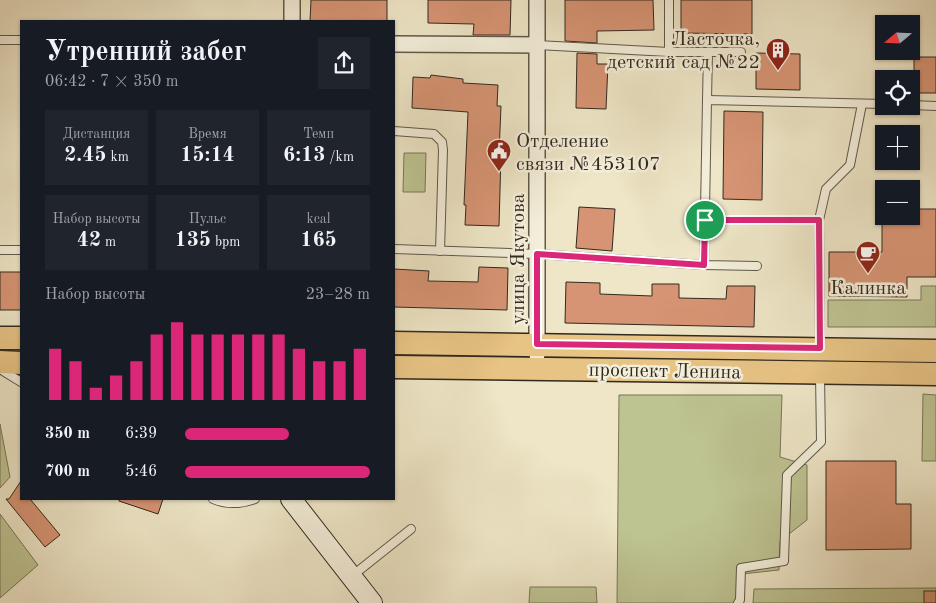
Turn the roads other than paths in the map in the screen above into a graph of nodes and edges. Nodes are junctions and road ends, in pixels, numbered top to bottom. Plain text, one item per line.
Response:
1 (292, 0) edge
2 (537, 0) edge
3 (669, 0) edge
4 (292, 20) edge
5 (0, 40) edge
6 (20, 40) edge
7 (395, 44) edge
8 (537, 45) junction
9 (669, 52) junction
10 (708, 52) junction
11 (741, 52) dead end
12 (707, 100) junction
13 (862, 104) junction
14 (875, 104) edge
15 (920, 105) edge
16 (936, 106) edge
17 (395, 131) edge
18 (705, 220) junction
19 (819, 220) junction
20 (395, 249) edge
21 (0, 250) edge
22 (20, 250) edge
23 (440, 251) junction
24 (537, 254) junction
25 (704, 265) junction
26 (757, 266) dead end
27 (0, 338) edge
28 (20, 338) edge
29 (395, 343) edge
30 (537, 344) junction
31 (820, 348) junction
32 (936, 351) edge
33 (0, 362) edge
34 (20, 363) edge
35 (395, 367) edge
36 (538, 368) junction
37 (0, 369) edge
38 (820, 372) junction
39 (936, 374) edge
40 (20, 381) edge
41 (217, 500) edge
42 (252, 500) edge
43 (292, 500) edge
44 (412, 529) dead end
45 (352, 577) junction
46 (372, 603) edge
47 (738, 603) edge

1 - 4 street
2 - 8 street, улица Якутова
3 - 9 lane
5 - 6 lane
7 - 8 street
8 - 9 lane
8 - 24 street, улица Якутова
9 - 10 lane
10 - 11 lane
10 - 12 lane
12 - 13 lane
12 - 18 lane
13 - 14 lane
13 - 19 lane
15 - 16 lane
17 - 23 lane
18 - 19 lane
18 - 25 lane
19 - 31 lane
20 - 23 lane
21 - 22 lane
23 - 24 lane
24 - 25 lane
24 - 30 street, улица Якутова
25 - 26 lane
27 - 28 main road
29 - 30 main road, проспект Ленина
30 - 31 main road, проспект Ленина
30 - 36 street, улица Якутова
31 - 32 main road, проспект Ленина
33 - 34 main road
35 - 36 main road, проспект Ленина
36 - 38 main road, проспект Ленина
37 - 40 lane
38 - 39 main road, проспект Ленина
38 - 47 lane
41 - 42 lane
43 - 45 main road
44 - 45 lane
45 - 46 main road

